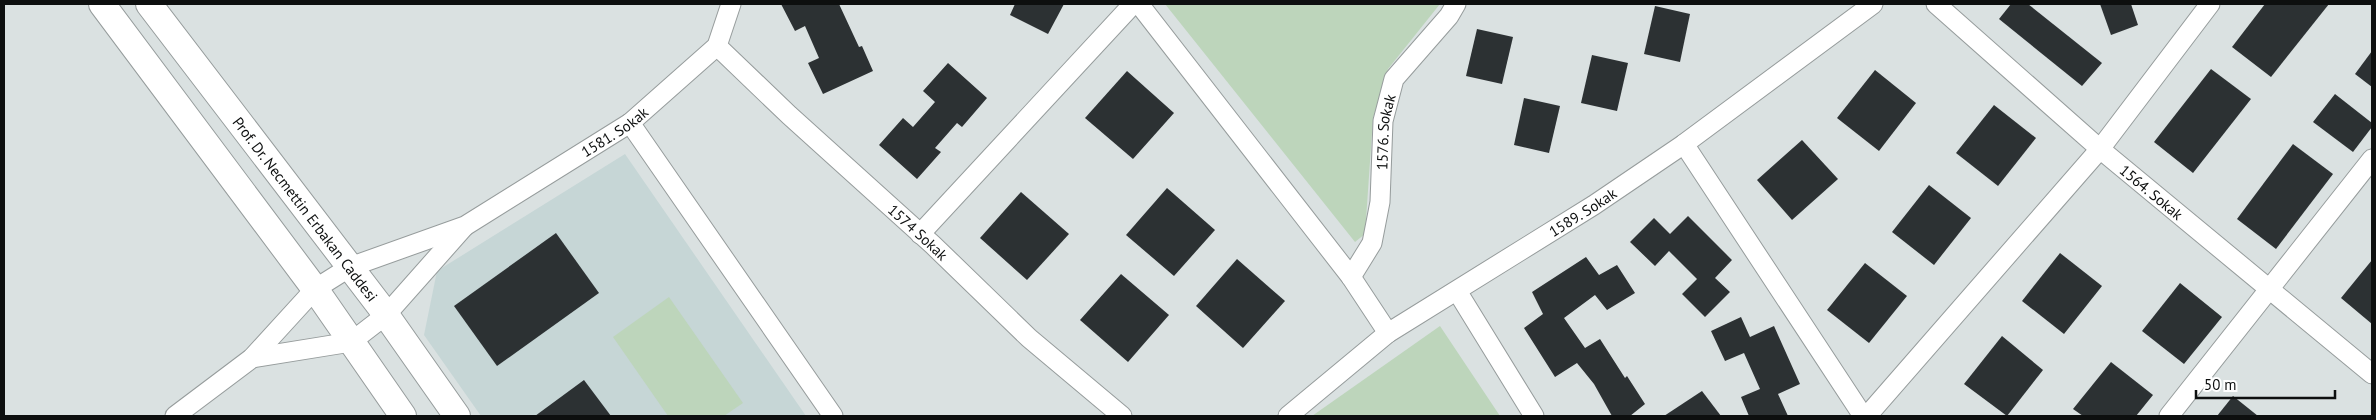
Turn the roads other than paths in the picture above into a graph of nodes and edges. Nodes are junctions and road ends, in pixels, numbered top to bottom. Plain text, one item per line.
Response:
1 (102, 4) edge
2 (149, 4) edge
3 (731, 4) edge
4 (1132, 4) edge
5 (1139, 4) edge
6 (1456, 4) edge
7 (1873, 4) edge
8 (1936, 4) edge
9 (2210, 4) edge
10 (717, 46) junction
11 (630, 123) junction
12 (1684, 144) junction
13 (2100, 148) junction
14 (2372, 159) edge
15 (465, 226) junction
16 (920, 234) junction
17 (350, 267) junction
18 (1351, 276) junction
19 (315, 289) junction
20 (2269, 290) junction
21 (1457, 292) junction
22 (386, 315) junction
23 (1388, 333) junction
24 (350, 342) junction
25 (252, 358) junction
26 (2372, 374) edge
27 (175, 416) edge
28 (403, 416) edge
29 (457, 416) edge
30 (833, 416) edge
31 (1122, 416) edge
32 (1288, 416) edge
33 (1534, 416) edge
34 (1865, 416) edge
35 (2169, 416) edge

1 - 19 main road
2 - 17 main road, Prof. Dr. Necmettin Erbakan Caddesi
3 - 10 street
4 - 16 street
5 - 18 street
6 - 18 street, 1576. Sokak
7 - 12 street, 1589. Sokak
8 - 13 street, 1564. Sokak
9 - 13 street
10 - 11 street, 1581. Sokak
10 - 16 street, 1574 Sokak
11 - 15 street, 1581. Sokak
11 - 30 street
12 - 21 street, 1589. Sokak
12 - 34 street
13 - 20 street, 1564. Sokak
13 - 34 street
14 - 20 street
15 - 17 street
15 - 22 street
16 - 31 street, 1574 Sokak
17 - 19 street
17 - 22 main road, Prof. Dr. Necmettin Erbakan Caddesi
18 - 23 street
19 - 24 main road
19 - 25 street
20 - 26 street, 1564. Sokak
20 - 35 street
21 - 23 street, 1589. Sokak
21 - 33 street
22 - 24 street
22 - 29 main road, Prof. Dr. Necmettin Erbakan Caddesi
23 - 32 street, 1589. Sokak
24 - 25 street
24 - 28 main road
25 - 27 street

